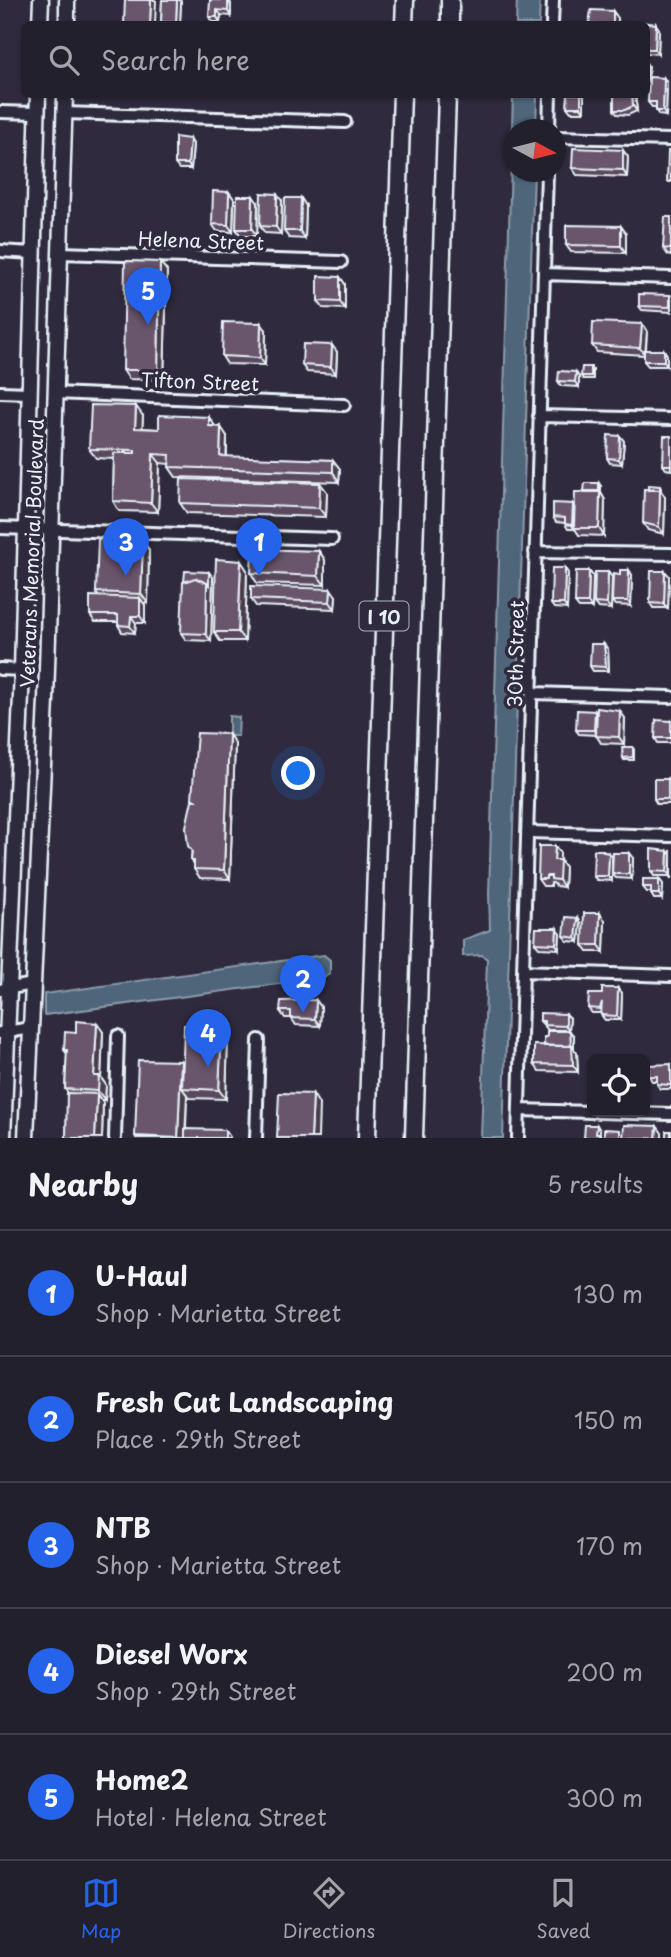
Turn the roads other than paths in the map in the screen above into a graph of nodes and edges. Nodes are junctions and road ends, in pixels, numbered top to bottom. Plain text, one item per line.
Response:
1 (41, 0) edge
2 (67, 0) edge
3 (405, 0) edge
4 (450, 0) edge
5 (553, 0) edge
6 (40, 21) edge
7 (67, 21) edge
8 (404, 21) edge
9 (450, 21) edge
10 (552, 21) edge
11 (38, 98) edge
12 (56, 98) edge
13 (65, 98) edge
14 (402, 98) edge
15 (447, 98) edge
16 (550, 98) edge
17 (0, 111) edge
18 (37, 113) junction
19 (65, 113) junction
20 (549, 119) edge
21 (345, 122) dead end
22 (566, 137) edge
23 (671, 141) edge
24 (547, 182) edge
25 (62, 187) junction
26 (0, 251) edge
27 (32, 253) junction
28 (60, 253) junction
29 (341, 262) dead end
30 (544, 274) junction
31 (671, 278) edge
32 (32, 313) junction
33 (57, 329) junction
34 (30, 357) junction
35 (55, 374) junction
36 (0, 392) edge
37 (29, 393) junction
38 (55, 393) junction
39 (344, 405) dead end
40 (539, 416) junction
41 (671, 419) edge
42 (0, 528) edge
43 (27, 528) junction
44 (52, 530) junction
45 (332, 539) dead end
46 (535, 552) junction
47 (671, 554) edge
48 (0, 669) edge
49 (22, 670) junction
50 (531, 693) junction
51 (671, 697) edge
52 (527, 832) junction
53 (671, 836) edge
54 (523, 971) junction
55 (671, 976) edge
56 (33, 984) junction
57 (4, 989) edge
58 (31, 1028) junction
59 (4, 1032) edge
60 (118, 1036) dead end
61 (259, 1040) dead end
62 (519, 1110) junction
63 (587, 1112) edge
64 (650, 1113) edge
65 (671, 1114) edge
66 (3, 1138) edge
67 (26, 1138) edge
68 (115, 1138) edge
69 (256, 1138) edge
70 (367, 1138) edge
71 (414, 1138) edge
72 (518, 1138) edge

1 - 6 main road
2 - 7 main road
3 - 8 highway
4 - 9 highway
5 - 10 street
11 - 18 main road, Veterans Memorial Boulevard
12 - 25 main road
13 - 19 main road, Veterans Memorial Boulevard
14 - 70 highway, I 10
15 - 71 highway, I 10
16 - 20 street
17 - 18 street
18 - 27 main road, Veterans Memorial Boulevard
19 - 21 street
19 - 25 main road, Veterans Memorial Boulevard
22 - 23 street
24 - 30 street, 30th Street
25 - 28 main road, Veterans Memorial Boulevard
26 - 27 street
27 - 32 main road, Veterans Memorial Boulevard
28 - 29 street, Helena Street
28 - 33 main road, Veterans Memorial Boulevard
30 - 31 street
30 - 40 street, 30th Street
32 - 33 main road
32 - 34 main road, Veterans Memorial Boulevard
33 - 35 main road, Veterans Memorial Boulevard
34 - 35 main road
34 - 37 main road, Veterans Memorial Boulevard
35 - 38 main road, Veterans Memorial Boulevard
36 - 37 street
37 - 43 main road, Veterans Memorial Boulevard
38 - 39 street, Tifton Street
38 - 44 main road, Veterans Memorial Boulevard
40 - 41 street
40 - 46 street, 30th Street
42 - 43 street
43 - 44 street
43 - 49 main road, Veterans Memorial Boulevard
44 - 45 street
44 - 56 main road, Veterans Memorial Boulevard
46 - 47 street
46 - 50 street, 30th Street
48 - 49 street
49 - 57 main road, Veterans Memorial Boulevard
50 - 51 street
50 - 52 street, 30th Street
52 - 53 street
52 - 54 street, 30th Street
54 - 55 street
54 - 62 street, 30th Street
56 - 57 street
56 - 58 main road, Veterans Memorial Boulevard
57 - 59 main road, Veterans Memorial Boulevard
58 - 59 street
58 - 67 main road, Veterans Memorial Boulevard
59 - 66 main road, Veterans Memorial Boulevard
60 - 68 street
61 - 69 street
62 - 63 street
62 - 72 street, 30th Street
64 - 65 street

